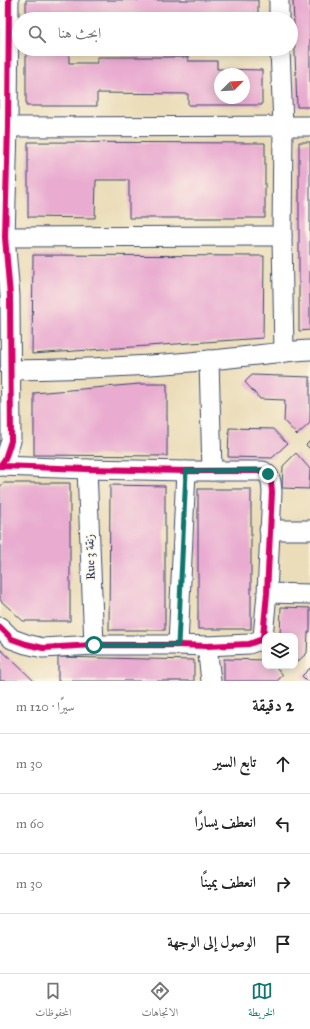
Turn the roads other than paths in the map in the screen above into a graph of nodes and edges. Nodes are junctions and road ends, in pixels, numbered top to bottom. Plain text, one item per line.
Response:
1 (279, 0) edge
2 (7, 2) edge
3 (280, 12) edge
4 (280, 56) edge
5 (8, 126) junction
6 (283, 126) junction
7 (310, 126) edge
8 (282, 236) junction
9 (5, 237) junction
10 (0, 279) edge
11 (10, 296) junction
12 (310, 350) edge
13 (284, 352) junction
14 (210, 360) junction
15 (10, 370) junction
16 (0, 466) edge
17 (87, 469) junction
18 (186, 471) junction
19 (212, 471) junction
20 (269, 530) junction
21 (310, 530) edge
22 (267, 593) junction
23 (310, 594) edge
24 (0, 628) edge
25 (94, 645) junction
26 (178, 645) junction
27 (207, 646) junction
28 (211, 681) edge

1 - 3 street
2 - 5 street
4 - 6 street
5 - 6 street
5 - 9 street
6 - 7 street
6 - 8 street
8 - 9 street
8 - 13 street
9 - 11 street
10 - 11 street
11 - 15 street
12 - 13 street
13 - 14 street
14 - 15 street
14 - 19 street
15 - 16 street
16 - 17 street
17 - 18 street
17 - 25 street, Rue 3 زنقة
18 - 19 street
18 - 26 street
19 - 20 street
20 - 21 street
20 - 22 street
22 - 23 street
22 - 27 street
24 - 25 street
25 - 26 street
26 - 27 street
27 - 28 street

